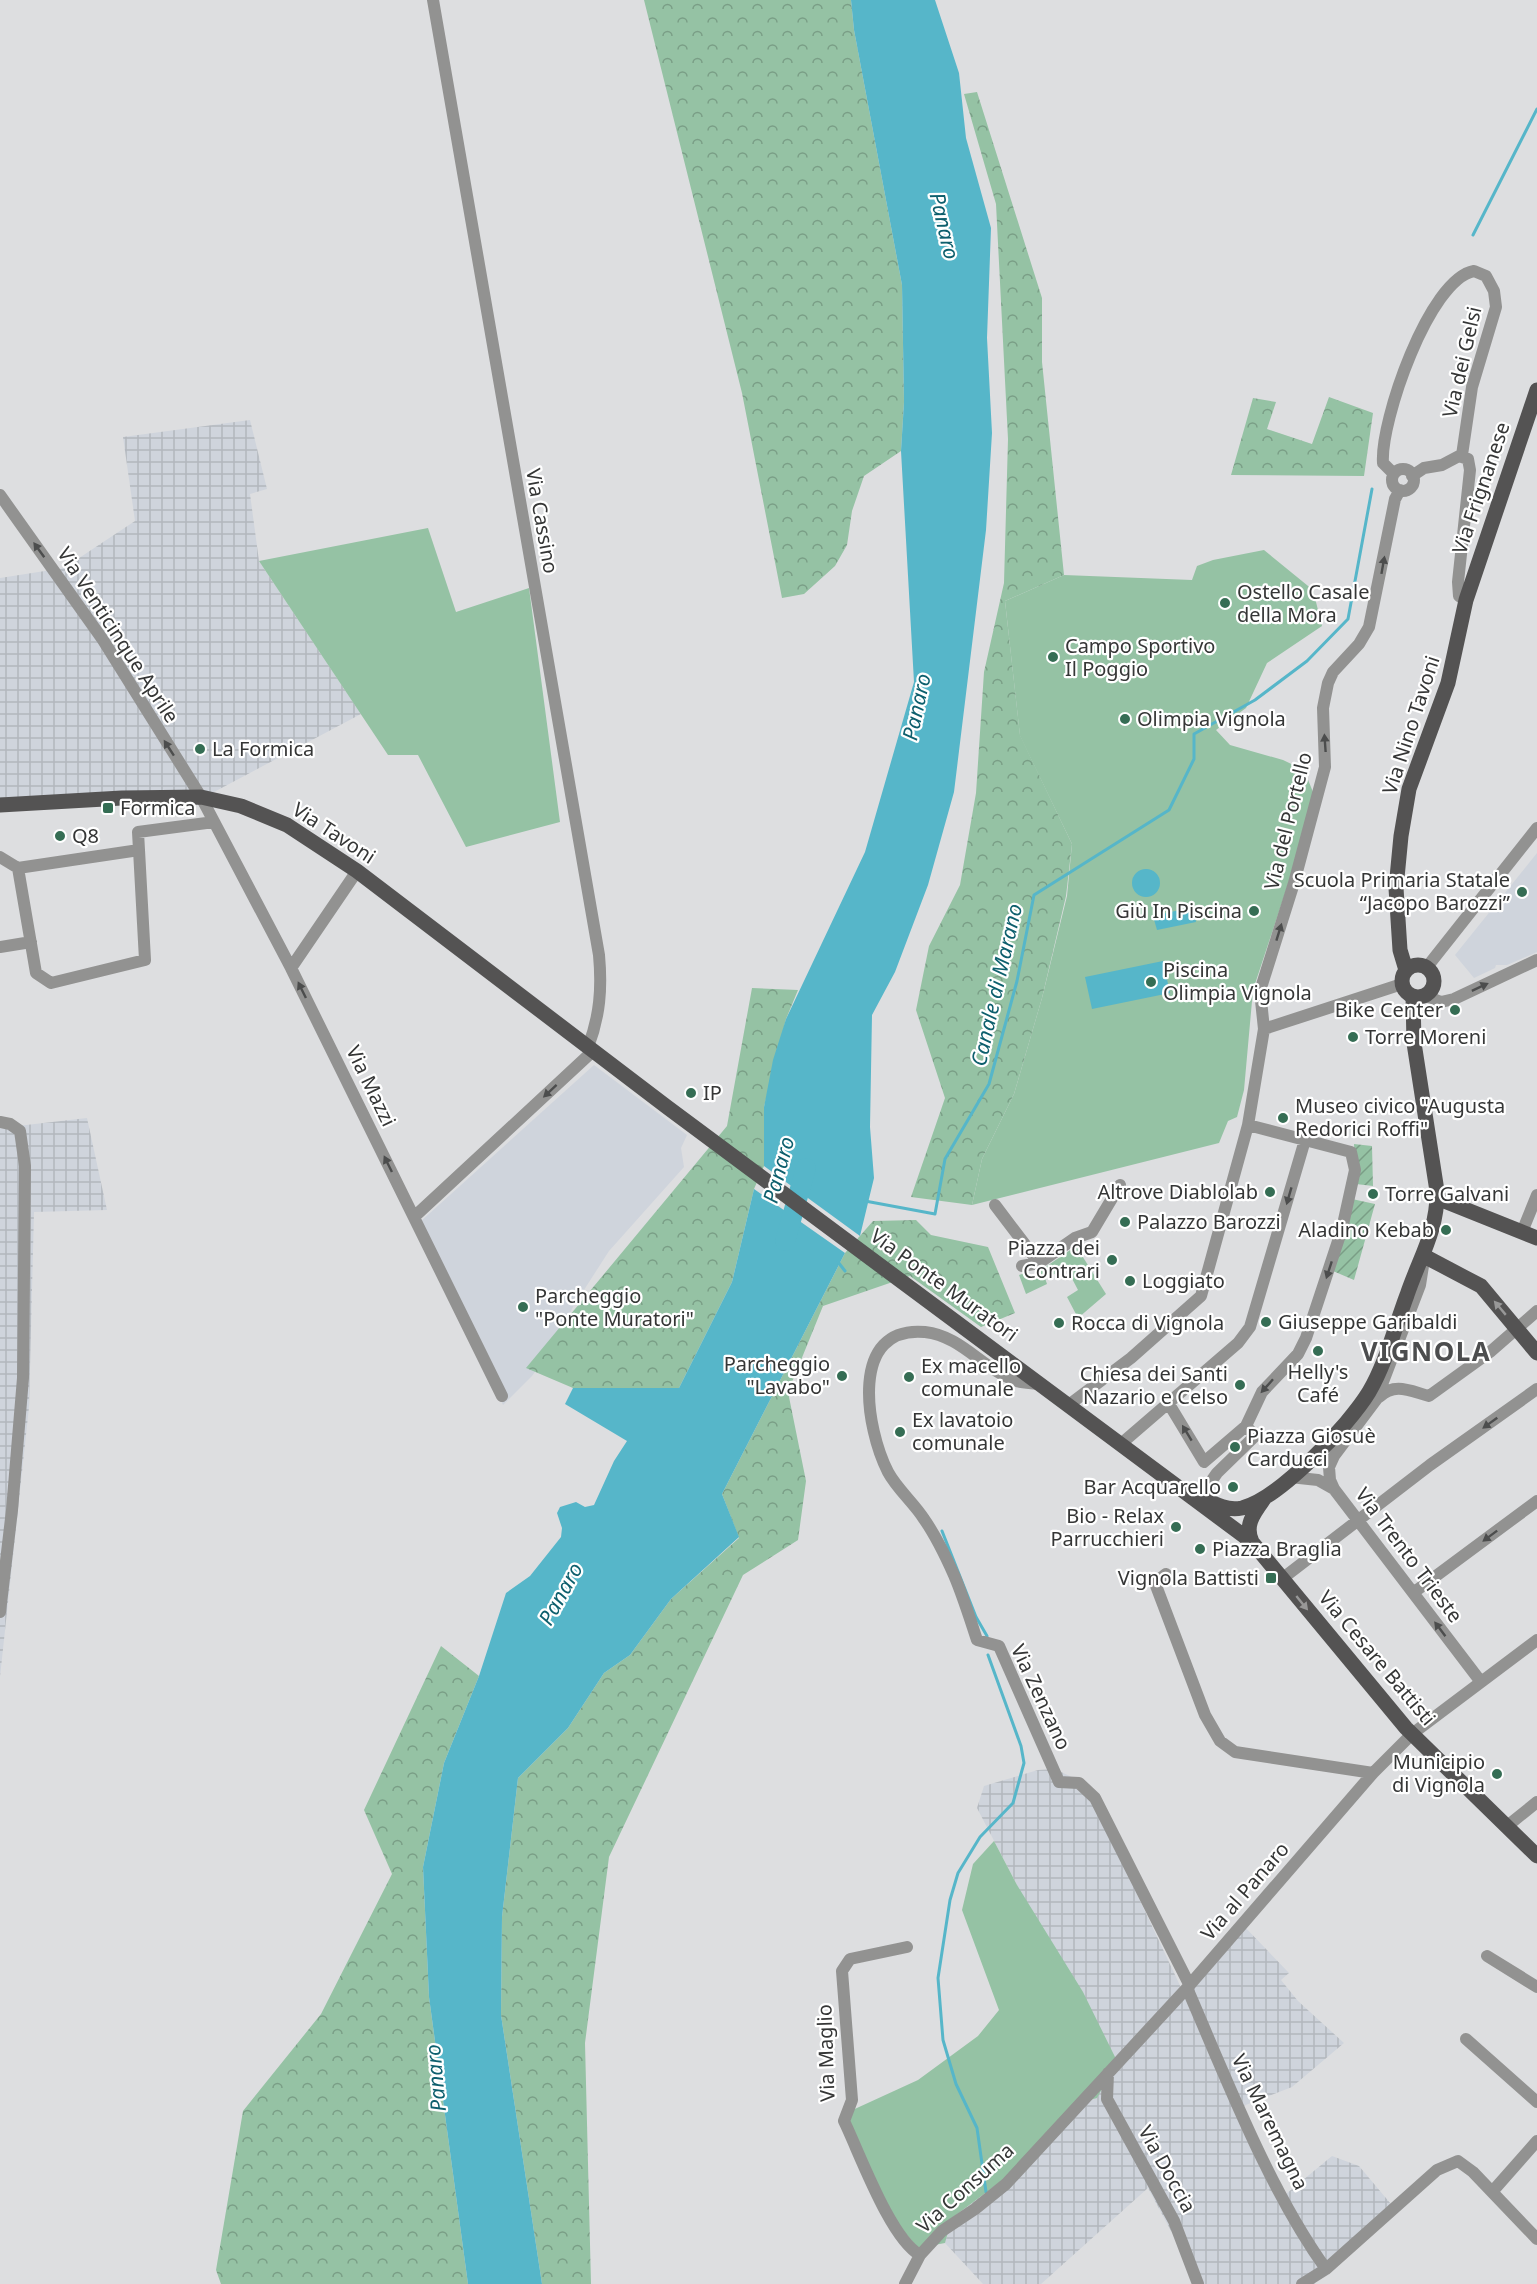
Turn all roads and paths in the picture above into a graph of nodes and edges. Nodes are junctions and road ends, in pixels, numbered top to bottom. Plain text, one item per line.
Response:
1 (433, 0) edge
2 (1537, 390) edge
3 (1462, 455) junction
4 (1394, 474) junction
5 (1413, 476) junction
6 (1400, 490) junction
7 (0, 495) edge
8 (1466, 600) junction
9 (201, 797) junction
10 (0, 804) edge
11 (214, 822) junction
12 (1537, 828) edge
13 (139, 850) junction
14 (0, 857) edge
15 (18, 868) junction
16 (357, 871) junction
17 (31, 942) junction
18 (0, 947) edge
19 (1537, 960) edge
20 (1427, 967) junction
21 (291, 968) junction
22 (1404, 977) junction
23 (1419, 996) junction
24 (1263, 1029) junction
25 (591, 1049) junction
26 (0, 1122) edge
27 (1248, 1125) junction
28 (706, 1135) joint
29 (1305, 1140) junction
30 (1120, 1185) dead end
31 (1537, 1195) edge
32 (1437, 1198) junction
33 (995, 1205) dead end
34 (414, 1217) junction
35 (1522, 1232) junction
36 (1537, 1238) edge
37 (1424, 1256) junction
38 (1039, 1263) junction
39 (1022, 1266) dead end
40 (1537, 1311) edge
41 (1516, 1328) junction
42 (1537, 1353) edge
43 (1043, 1385) junction
44 (1537, 1389) edge
45 (502, 1396) dead end
46 (1376, 1400) junction
47 (1070, 1404) junction
48 (1169, 1404) junction
49 (1246, 1426) junction
50 (1122, 1443) junction
51 (1290, 1477) junction
52 (1334, 1489) junction
53 (1185, 1490) junction
54 (1201, 1496) junction
55 (1263, 1499) junction
56 (1537, 1501) edge
57 (1358, 1520) junction
58 (1252, 1542) junction
59 (1166, 1574) dead end
60 (1283, 1578) junction
61 (1413, 1593) junction
62 (0, 1612) edge
63 (1537, 1640) edge
64 (1481, 1682) junction
65 (1412, 1734) junction
66 (1372, 1773) junction
67 (1537, 1802) edge
68 (1506, 1827) junction
69 (1537, 1856) edge
70 (907, 1947) dead end
71 (1487, 1956) dead end
72 (1188, 1986) junction
73 (1537, 1987) edge
74 (1466, 2039) dead end
75 (1108, 2073) junction
76 (1537, 2102) edge
77 (1537, 2140) edge
78 (1492, 2192) junction
79 (1537, 2240) edge
80 (920, 2255) junction
81 (1326, 2269) junction
82 (905, 2284) edge
83 (1198, 2284) edge
84 (1302, 2284) edge

1 - 25 street, Via Cassino
2 - 8 main road, Via Frignanese
3 - 4 street, Via dei Gelsi
3 - 5 street
3 - 8 street
4 - 5 street
4 - 6 street
5 - 6 street
24 -> 6 street, Via del Portello
9 -> 7 street, Via Venticinque Aprile
8 - 22 main road, Via Nino Tavoni
9 - 10 main road, Via Tavoni
9 - 11 street, Via Mazzi
9 - 16 main road, Via Tavoni
11 - 13 street
11 - 21 street, Via Mazzi
12 - 20 street
13 - 15 street
13 - 17 street
14 - 15 street
15 - 17 street
16 - 21 street
16 - 25 main road, Via Tavoni
17 - 18 street
23 -> 19 street
20 - 22 main road
20 - 23 main road
34 -> 21 street, Via Mazzi
22 - 23 main road
22 - 24 street
23 - 32 main road
24 - 27 street, Via del Portello
25 - 28 main road, Via Tavoni
25 -> 34 street
26 - 62 street
27 - 29 street
27 - 47 street, Via del Portello
28 - 43 main road, Via Ponte Muratori
29 -> 48 street
29 -> 49 street
30 - 38 street
31 - 35 street
32 - 35 main road
32 - 37 main road
33 - 38 street
34 - 45 street, Via Mazzi
35 - 36 main road
41 -> 37 main road
37 - 46 street
37 - 51 main road
38 - 39 street
40 - 41 street
41 - 42 main road
41 - 46 street
43 - 47 main road, Via Ponte Muratori
43 - 72 street, Via Zenzano
44 -> 57 street
46 - 52 street
47 - 50 main road, Via Ponte Muratori
49 -> 48 street
48 - 50 street
49 - 54 street
50 - 53 main road, Via Ponte Muratori
51 - 52 street, Via Trento Trieste
51 - 55 main road
52 - 57 street, Via Trento Trieste
53 - 54 main road
53 - 58 main road, Via Cesare Battisti
54 - 55 main road
55 - 58 main road
56 -> 61 street
57 - 60 street
57 - 61 street, Via Trento Trieste
58 - 60 main road, Via Cesare Battisti
59 - 66 street
60 -> 65 main road, Via Cesare Battisti
64 -> 61 street, Via Trento Trieste
63 - 64 street, Via al Panaro
64 - 65 street, Via al Panaro
65 - 66 street, Via al Panaro
65 - 68 main road, Via Cesare Battisti
66 - 72 street, Via al Panaro
67 - 68 street
68 - 69 main road, Via Cesare Battisti
70 - 80 street, Via Maglio
71 - 73 street
72 - 75 street, Via al Panaro
72 - 81 street, Via Maremagna
74 - 76 street
75 - 80 street, Via Consuma
75 - 83 street, Via Doccia
77 - 78 street
78 - 79 street
78 - 81 street
80 - 82 street, Via Consuma
81 - 84 street

